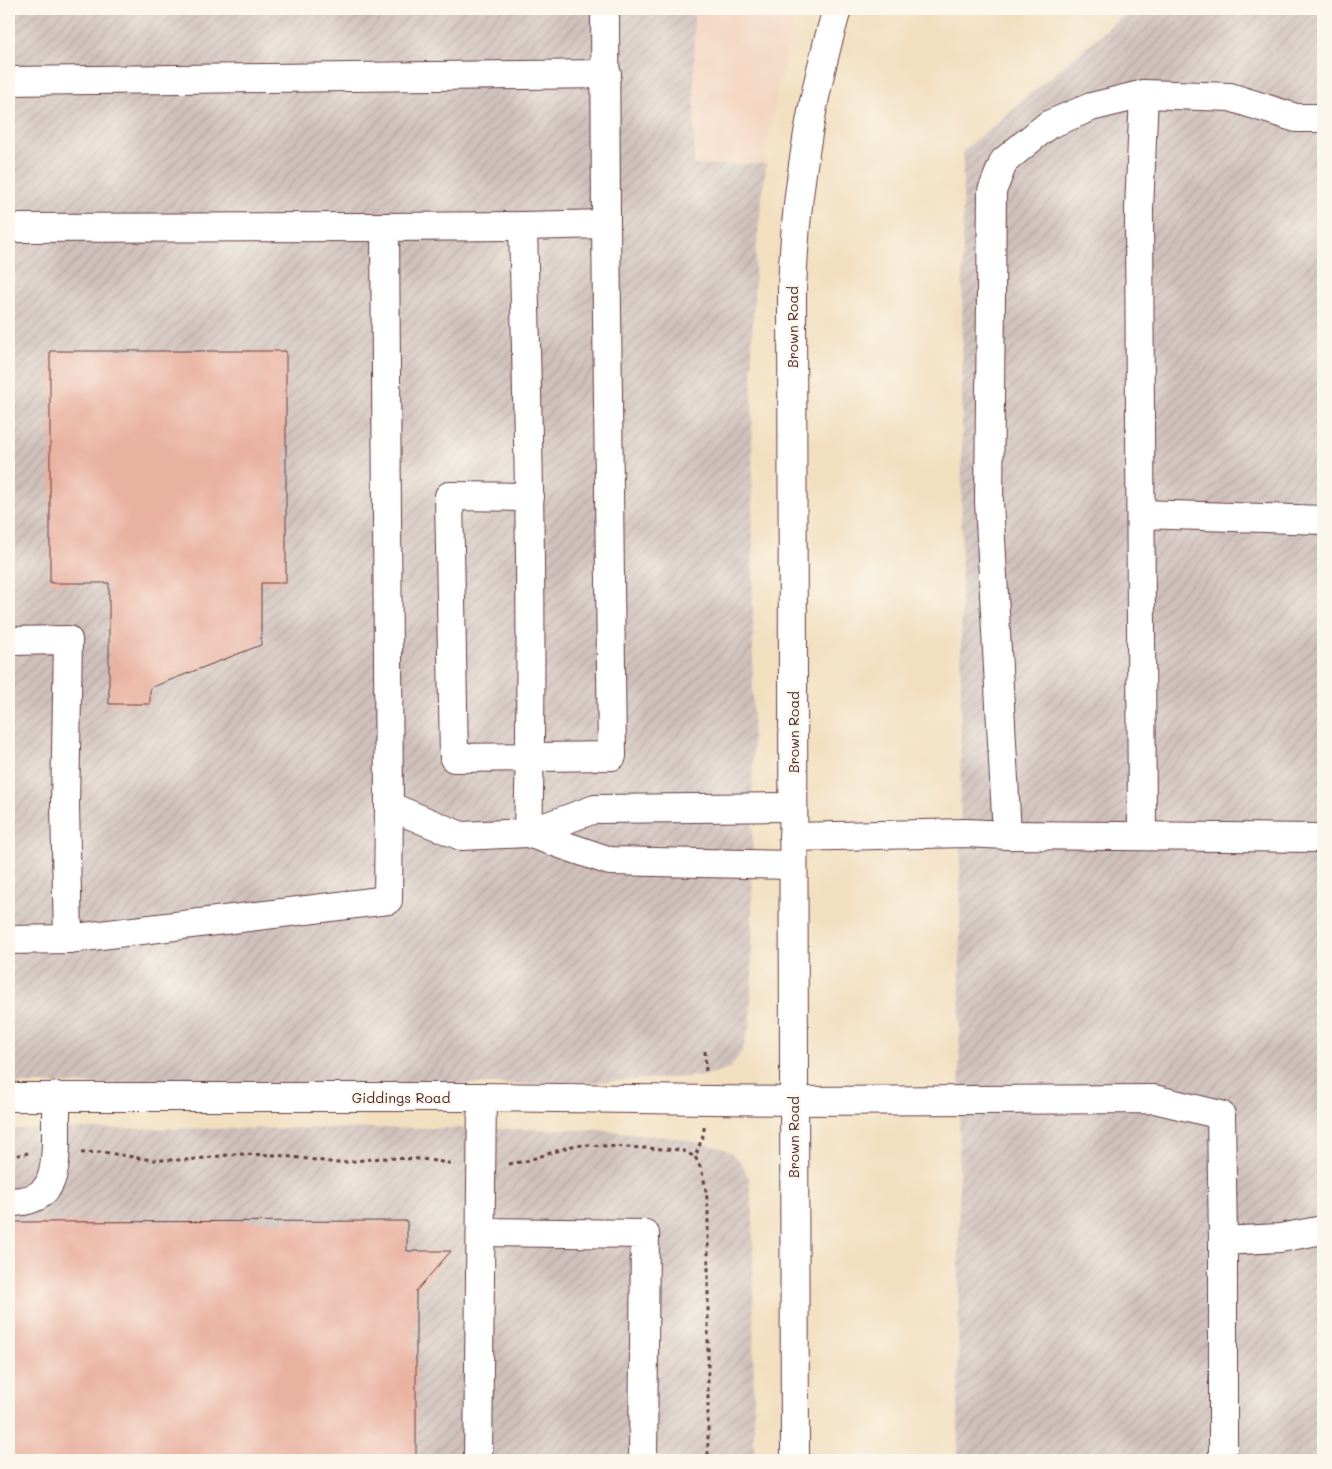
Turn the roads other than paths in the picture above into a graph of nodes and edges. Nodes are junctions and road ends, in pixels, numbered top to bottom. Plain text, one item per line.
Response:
1 (606, 9) edge
2 (837, 9) edge
3 (607, 74) junction
4 (9, 81) edge
5 (1144, 94) junction
6 (1323, 118) edge
7 (606, 224) junction
8 (523, 226) junction
9 (9, 228) edge
10 (384, 228) junction
11 (530, 497) junction
12 (1141, 514) junction
13 (1323, 520) edge
14 (9, 641) edge
15 (531, 757) junction
16 (389, 806) junction
17 (793, 807) junction
18 (528, 833) junction
19 (1007, 835) junction
20 (1142, 836) junction
21 (793, 837) junction
22 (1323, 838) edge
23 (793, 865) junction
24 (68, 939) junction
25 (9, 940) edge
26 (56, 1096) junction
27 (9, 1097) edge
28 (482, 1097) junction
29 (793, 1101) junction
30 (9, 1202) edge
31 (1323, 1230) edge
32 (481, 1232) junction
33 (1223, 1241) junction
34 (478, 1460) edge
35 (643, 1460) edge
36 (795, 1460) edge
37 (1223, 1460) edge

1 - 3 main road
2 - 17 main road, Brown Road
3 - 4 main road
3 - 7 main road
5 - 6 main road
5 - 12 main road
5 - 19 main road
7 - 8 main road
7 - 15 main road
8 - 10 main road
8 - 11 main road
9 - 10 main road
10 - 16 main road
11 - 15 main road
11 - 15 main road
12 - 13 main road
12 - 20 main road
14 - 24 main road
15 - 18 main road
16 - 18 main road
16 - 24 main road
17 - 18 main road
17 - 21 main road, Brown Road
18 - 23 main road
19 - 20 main road
19 - 21 main road
20 - 22 main road
21 - 23 main road, Brown Road
23 - 29 main road, Brown Road
24 - 25 main road
26 - 27 main road, Giddings Road
26 - 28 main road, Giddings Road
26 - 30 main road
28 - 29 main road, Giddings Road
28 - 32 main road
29 - 33 main road, Giddings Road
29 - 36 main road, Brown Road
31 - 33 main road
32 - 34 main road
32 - 35 main road
33 - 37 main road

